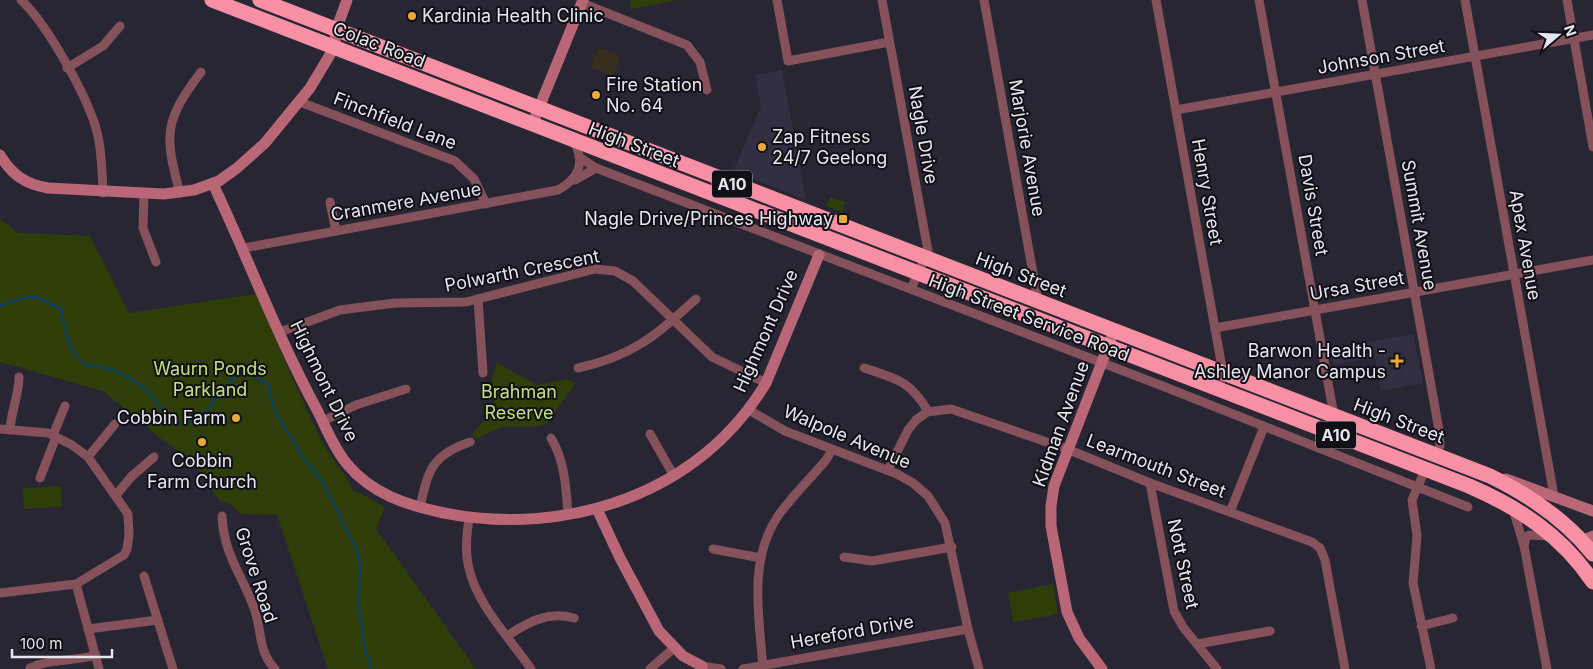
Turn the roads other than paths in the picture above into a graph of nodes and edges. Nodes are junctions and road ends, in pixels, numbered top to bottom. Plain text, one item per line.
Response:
1 (21, 0) edge
2 (212, 0) edge
3 (260, 0) edge
4 (347, 0) edge
5 (777, 0) edge
6 (882, 0) edge
7 (984, 0) edge
8 (1156, 0) edge
9 (1259, 0) edge
10 (1362, 0) edge
11 (1465, 0) edge
12 (1567, 0) edge
13 (582, 2) edge
14 (120, 26) dead end
15 (1593, 36) edge
16 (334, 39) junction
17 (1574, 39) junction
18 (889, 42) junction
19 (1475, 56) junction
20 (67, 68) junction
21 (201, 72) dead end
22 (1375, 74) junction
23 (707, 90) dead end
24 (1276, 92) junction
25 (300, 102) junction
26 (539, 110) junction
27 (1176, 110) junction
28 (532, 125) junction
29 (574, 142) junction
30 (1593, 146) edge
31 (0, 155) edge
32 (579, 157) junction
33 (596, 168) junction
34 (572, 182) junction
35 (212, 184) junction
36 (180, 192) junction
37 (103, 193) junction
38 (144, 194) junction
39 (330, 202) dead end
40 (486, 204) junction
41 (336, 231) junction
42 (244, 248) junction
43 (819, 255) junction
44 (925, 258) junction
45 (1593, 260) edge
46 (156, 262) dead end
47 (918, 274) junction
48 (1514, 274) junction
49 (911, 289) junction
50 (1415, 292) junction
51 (478, 299) junction
52 (696, 299) dead end
53 (1038, 301) junction
54 (1315, 310) junction
55 (673, 320) junction
56 (1215, 328) junction
57 (1114, 331) junction
58 (280, 332) junction
59 (1108, 348) junction
60 (1100, 364) junction
61 (578, 368) dead end
62 (864, 368) dead end
63 (483, 373) dead end
64 (1223, 373) junction
65 (19, 377) dead end
66 (766, 383) junction
67 (406, 389) dead end
68 (1218, 390) junction
69 (65, 404) dead end
70 (749, 410) junction
71 (928, 411) junction
72 (1334, 416) junction
73 (323, 421) junction
74 (115, 424) dead end
75 (1264, 427) junction
76 (0, 430) edge
77 (10, 430) junction
78 (650, 434) dead end
79 (54, 436) junction
80 (551, 438) dead end
81 (470, 442) dead end
82 (1067, 449) junction
83 (832, 450) junction
84 (1436, 455) junction
85 (151, 456) dead end
86 (88, 457) junction
87 (888, 470) junction
88 (1425, 470) junction
89 (674, 476) junction
90 (1490, 476) junction
91 (40, 478) dead end
92 (1150, 482) junction
93 (1417, 486) junction
94 (116, 496) junction
95 (1554, 496) junction
96 (1512, 506) junction
97 (420, 507) junction
98 (1468, 507) dead end
99 (597, 509) junction
100 (1593, 511) edge
101 (1230, 512) junction
102 (568, 514) junction
103 (222, 516) dead end
104 (469, 518) junction
105 (1555, 538) junction
106 (1590, 545) edge
107 (1524, 546) junction
108 (952, 547) junction
109 (713, 549) dead end
110 (1567, 550) junction
111 (844, 557) dead end
112 (761, 558) junction
113 (144, 576) dead end
114 (1593, 582) edge
115 (76, 584) junction
116 (0, 593) edge
117 (574, 618) dead end
118 (1453, 618) dead end
119 (158, 620) junction
120 (1422, 626) junction
121 (88, 629) junction
122 (968, 629) junction
123 (1270, 631) dead end
124 (507, 636) junction
125 (1197, 644) junction
126 (674, 648) junction
127 (96, 655) junction
128 (763, 666) junction
129 (30, 668) dead end
130 (702, 668) edge
131 (99, 669) edge
132 (173, 669) edge
133 (275, 669) edge
134 (531, 669) edge
135 (650, 669) edge
136 (720, 669) edge
137 (743, 669) edge
138 (979, 669) edge
139 (1102, 669) edge
140 (1218, 669) edge
141 (1345, 669) edge
142 (1431, 669) edge
143 (1547, 669) edge

1 - 20 street
2 - 16 highway, Colac Road / A10
3 - 16 highway, Colac Road / A10
4 - 16 street
5 - 18 street
6 - 18 street, Nagle Drive
7 - 53 street, Marjorie Avenue
8 - 27 street, Henry Street
9 - 24 street, Davis Street
10 - 22 street, Summit Avenue
11 - 19 street, Apex Avenue
12 - 17 street
13 - 23 street
13 - 26 street
14 - 20 street
15 - 17 street, Johnson Street
16 - 25 street
16 - 26 highway, Colac Road / A10
16 - 28 highway, Colac Road / A10
17 - 19 street, Johnson Street
17 - 30 street
18 - 44 street, Nagle Drive
19 - 22 street, Johnson Street
19 - 48 street, Apex Avenue
20 - 37 street
21 - 36 street
22 - 24 street, Johnson Street
22 - 50 street, Summit Avenue
24 - 27 street, Johnson Street
24 - 54 street, Davis Street
25 - 35 street
25 - 40 street, Finchfield Lane
26 - 28 street
26 - 44 highway, High Street / A10
27 - 56 street, Henry Street
28 - 29 highway, High Street / A10
29 - 32 street
29 - 47 highway, High Street / A10
31 - 37 street
32 - 33 street, High Street Service Road
32 - 34 street
33 - 34 street, Cranmere Avenue
33 - 43 street, High Street Service Road
34 - 40 street, Cranmere Avenue
35 - 36 street
35 - 42 street, Highmont Drive
36 - 38 street
37 - 38 street
38 - 46 street
39 - 41 street
40 - 41 street, Cranmere Avenue
41 - 42 street, Cranmere Avenue
42 - 58 street, Highmont Drive
43 - 49 street, High Street Service Road
43 - 66 street, Highmont Drive
44 - 47 street, Nagle Drive
44 - 53 highway, High Street / A10
45 - 48 street, Ursa Street
47 - 49 street
47 - 59 highway, High Street / A10
48 - 50 street, Ursa Street
48 - 95 street, Apex Avenue
49 - 60 street, High Street Service Road
50 - 54 street, Ursa Street
50 - 84 street, Summit Avenue
51 - 55 street, Polwarth Crescent
51 - 58 street, Polwarth Crescent
51 - 63 street
52 - 55 street
53 - 57 highway, High Street / A10
54 - 56 street, Ursa Street
54 - 72 street, Davis Street
55 - 61 street
55 - 66 street, Polwarth Crescent
56 - 64 street, Henry Street
57 - 59 street, Kidman Avenue
57 - 64 highway, High Street / A10
58 - 73 street, Highmont Drive
59 - 60 street, Kidman Avenue
59 - 68 highway, High Street / A10
60 - 75 street, High Street Service Road
60 - 82 street, Kidman Avenue
62 - 71 street
64 - 68 street, Henry Street
64 - 72 highway, High Street / A10
65 - 77 street
66 - 70 street, Highmont Drive
67 - 73 street
68 - 88 highway, High Street / A10
69 - 79 street
70 - 83 street, Walpole Avenue
70 - 89 street, Highmont Drive
71 - 82 street, Learmouth Street
71 - 87 street
72 - 84 highway, High Street / A10
73 - 97 street, Highmont Drive
74 - 86 street
75 - 93 street, High Street Service Road
75 - 101 street
76 - 77 street
77 - 79 street
78 - 89 street
79 - 86 street
79 - 91 street
80 - 102 street
81 - 97 street
82 - 92 street, Learmouth Street
82 - 139 street, Kidman Avenue
83 - 87 street, Walpole Avenue
83 - 112 street
84 - 88 highway
84 - 90 highway, High Street / A10
85 - 94 street
86 - 94 street
87 - 108 street, Walpole Avenue
88 - 93 street
88 - 96 highway, High Street / A10
89 - 99 street, Highmont Drive
90 - 95 street, High Street
90 - 106 highway, High Street / A10
92 - 101 street, Learmouth Street
92 - 125 street, Nott Street
93 - 98 street, High Street Service Road
93 - 120 street
94 - 115 street
95 - 100 street, High Street
96 - 105 highway, High Street / A10
96 - 107 street
97 - 104 street, Highmont Drive
99 - 102 street, Highmont Drive
99 - 126 street
101 - 141 street, Learmouth Street
102 - 104 street, Highmont Drive
103 - 133 street, Grove Road
104 - 124 street
105 - 107 street
105 - 110 highway, High Street / A10
106 - 110 highway
107 - 143 street
108 - 111 street
108 - 122 street, Walpole Avenue
109 - 112 street
110 - 114 highway, A10
112 - 128 street
113 - 119 street
115 - 116 street
115 - 121 street
117 - 124 street
118 - 120 street
119 - 121 street
119 - 132 street
120 - 142 street
121 - 127 street
122 - 128 street, Hereford Drive
122 - 138 street, Walpole Avenue
123 - 125 street
124 - 134 street
125 - 140 street, Nott Street
126 - 130 street
126 - 135 street
127 - 129 street
127 - 131 street
128 - 137 street, Hereford Drive
130 - 136 street

